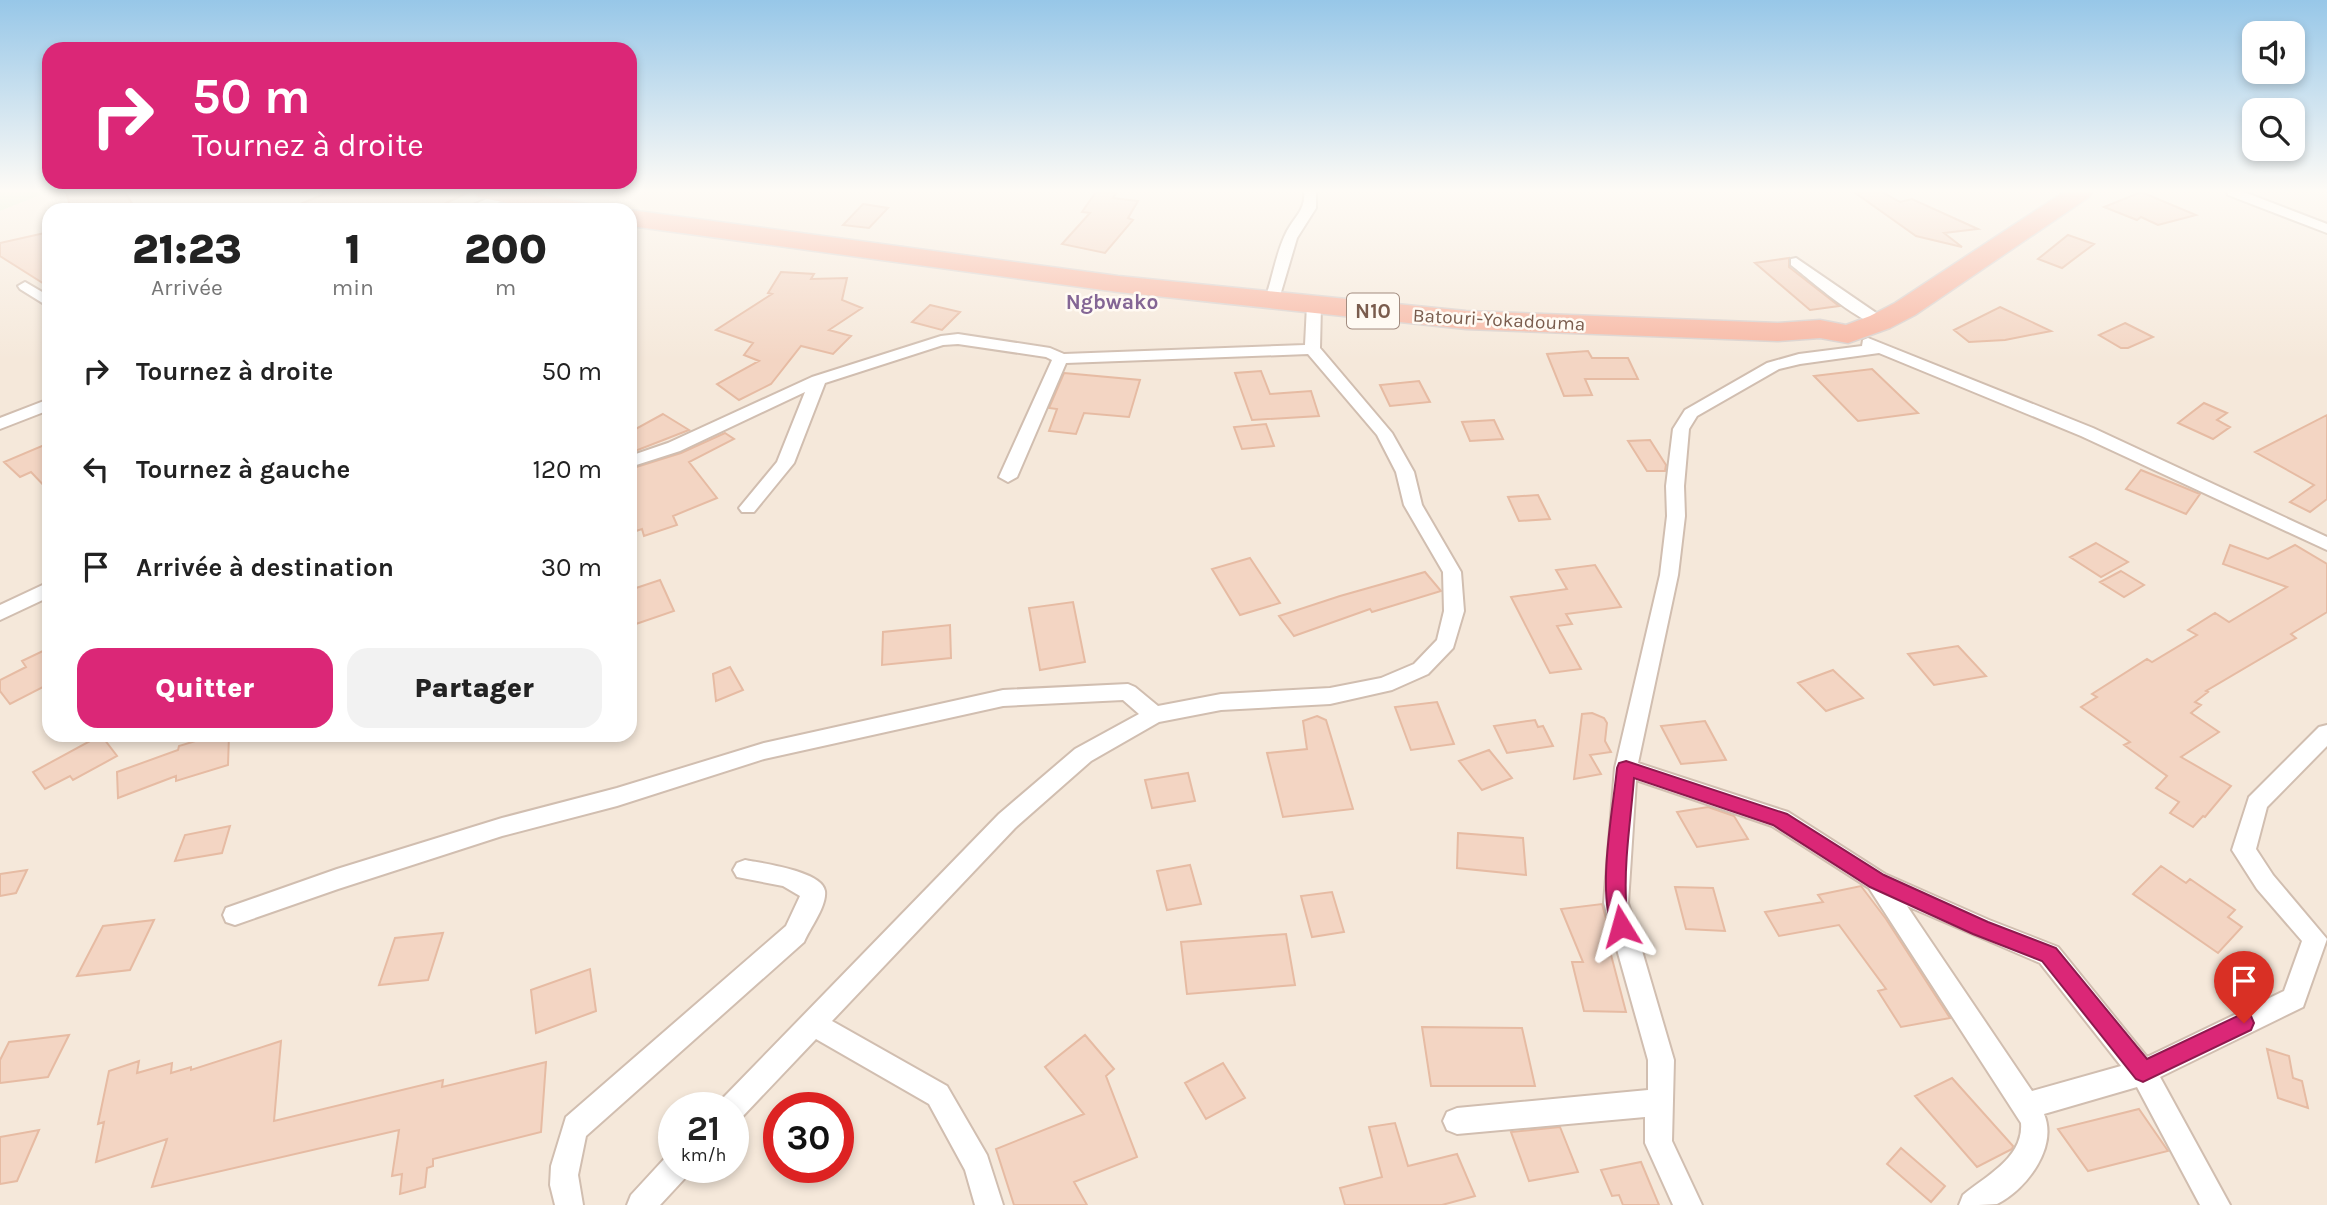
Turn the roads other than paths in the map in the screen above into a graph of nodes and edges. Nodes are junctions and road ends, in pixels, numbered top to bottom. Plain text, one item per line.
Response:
1 (854, 248) edge
2 (1288, 248) edge
3 (1996, 248) edge
4 (1796, 262) dead end
5 (25, 286) dead end
6 (42, 298) edge
7 (1272, 299) junction
8 (1314, 304) junction
9 (1880, 335) junction
10 (1312, 349) junction
11 (1061, 359) junction
12 (818, 380) junction
13 (42, 407) edge
14 (0, 424) edge
15 (637, 460) edge
16 (1008, 477) dead end
17 (748, 508) dead end
18 (2327, 544) edge
19 (42, 592) edge
20 (0, 613) edge
21 (1154, 715) junction
22 (2327, 733) edge
23 (1626, 768) junction
24 (745, 870) dead end
25 (1877, 881) junction
26 (235, 915) dead end
27 (812, 1023) junction
28 (2143, 1072) junction
29 (747, 1092) edge
30 (1661, 1102) junction
31 (2026, 1106) junction
32 (1457, 1121) dead end
33 (661, 1183) edge
34 (569, 1205) edge
35 (641, 1205) edge
36 (989, 1205) edge
37 (1688, 1205) edge
38 (1973, 1205) edge
39 (2216, 1205) edge

1 - 7 highway, Batouri-Yokadouma / N10
2 - 7 street
3 - 9 highway, Batouri-Yokadouma / N10
4 - 9 street
5 - 6 street
7 - 8 highway, Batouri-Yokadouma / N10
8 - 9 highway, Batouri-Yokadouma / N10
8 - 10 street
9 - 18 street
9 - 23 street
10 - 11 street
10 - 21 street
11 - 12 street
11 - 16 street
12 - 15 street
12 - 17 street
13 - 14 street
19 - 20 street
21 - 26 street
21 - 27 street
22 - 28 street
23 - 25 street
23 - 30 street
24 - 34 street
25 - 28 street
25 - 31 street
27 - 29 street
27 - 36 street
28 - 31 street
28 - 39 street
30 - 32 street
30 - 37 street
31 - 38 street
33 - 35 street

